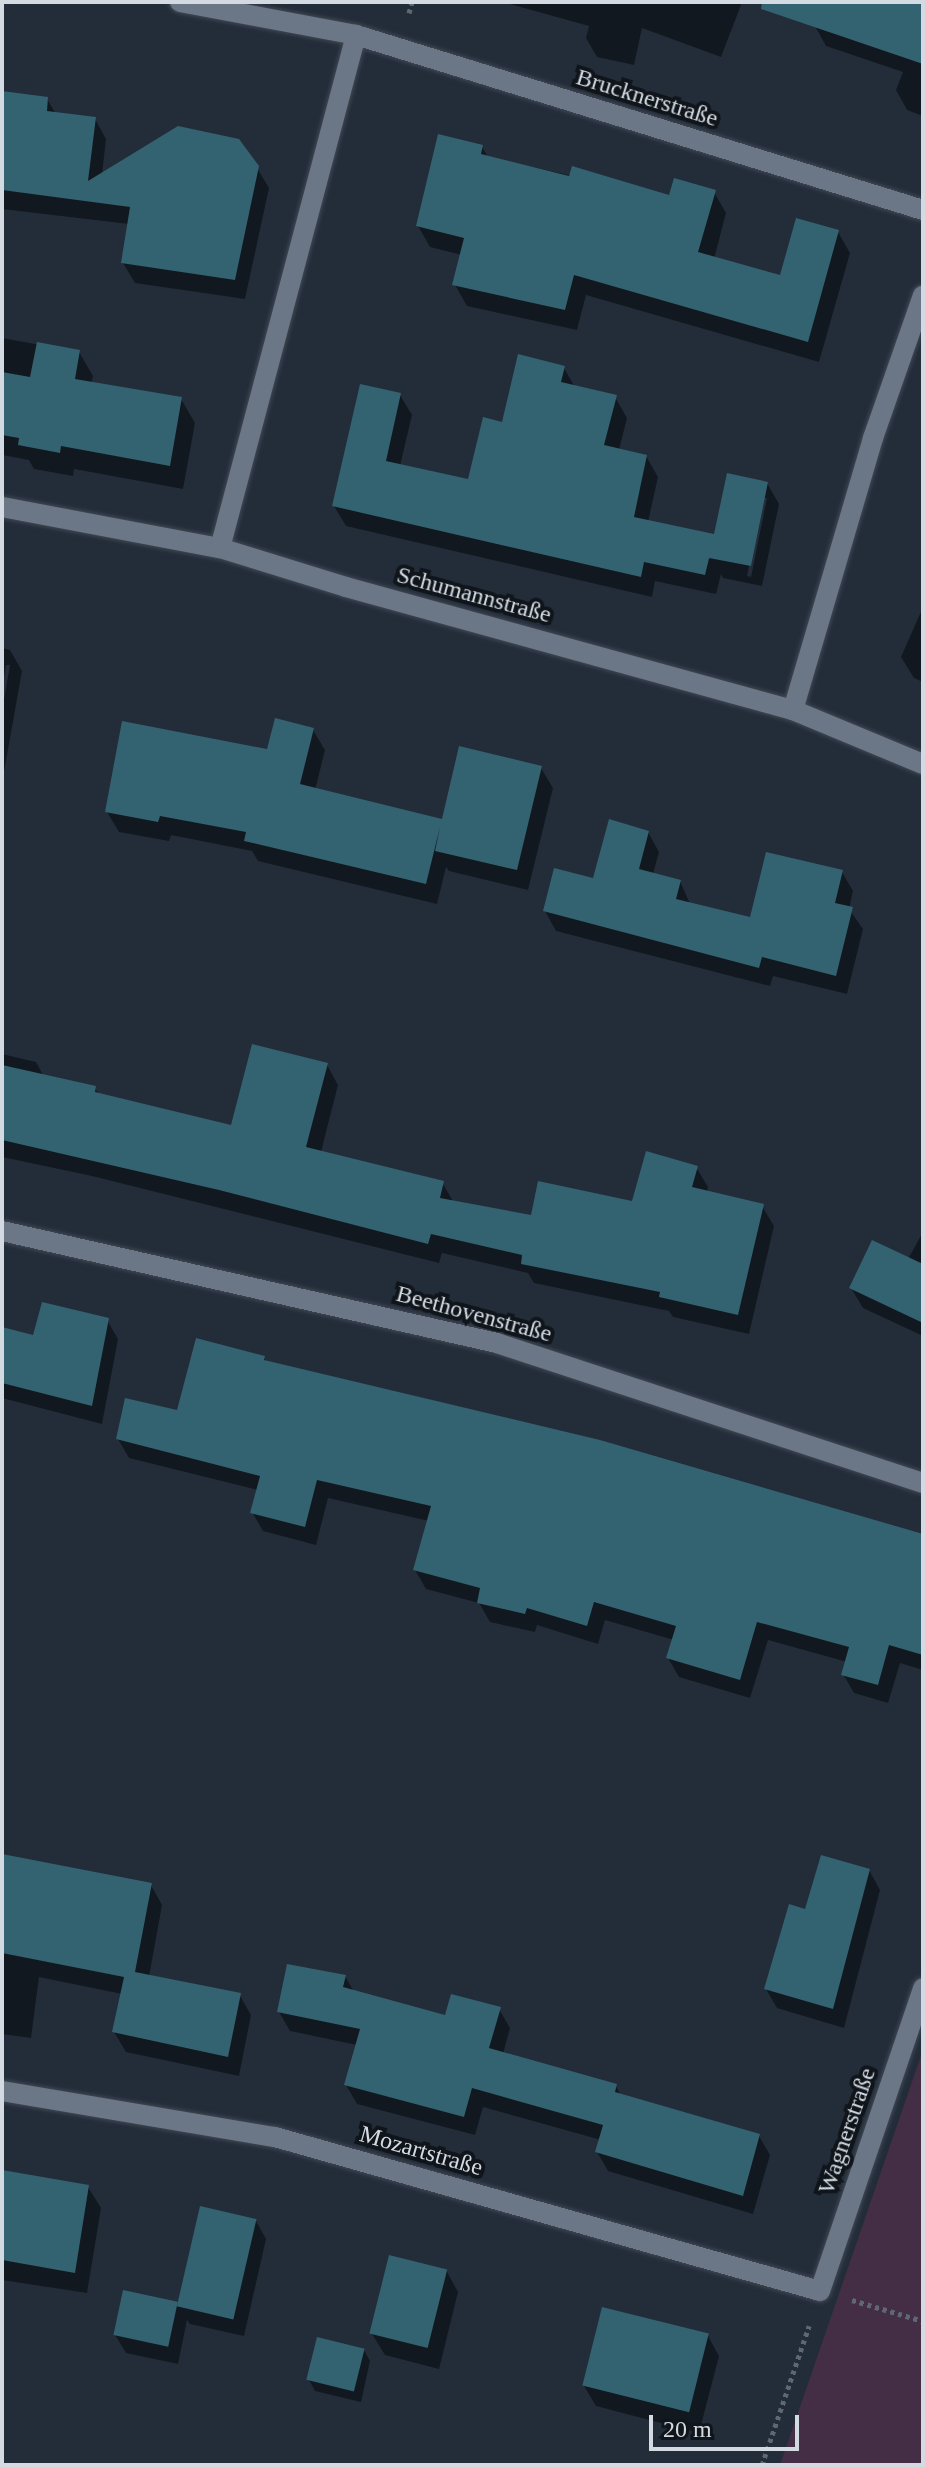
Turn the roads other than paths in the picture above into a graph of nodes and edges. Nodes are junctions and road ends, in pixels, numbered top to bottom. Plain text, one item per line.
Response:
1 (180, 2) edge
2 (356, 35) junction
3 (923, 210) edge
4 (923, 295) edge
5 (2, 507) edge
6 (220, 548) junction
7 (793, 710) junction
8 (923, 764) edge
9 (2, 1231) edge
10 (923, 1483) edge
11 (923, 1988) edge
12 (2, 2091) edge
13 (820, 2291) joint

1 - 2 street, Brucknerstraße
2 - 3 street, Brucknerstraße
2 - 6 street
4 - 7 street
5 - 6 street, Schumannstraße
6 - 7 street, Schumannstraße
7 - 8 street, Schumannstraße
9 - 10 street, Beethovenstraße
11 - 13 street, Wagnerstraße
12 - 13 street, Mozartstraße

